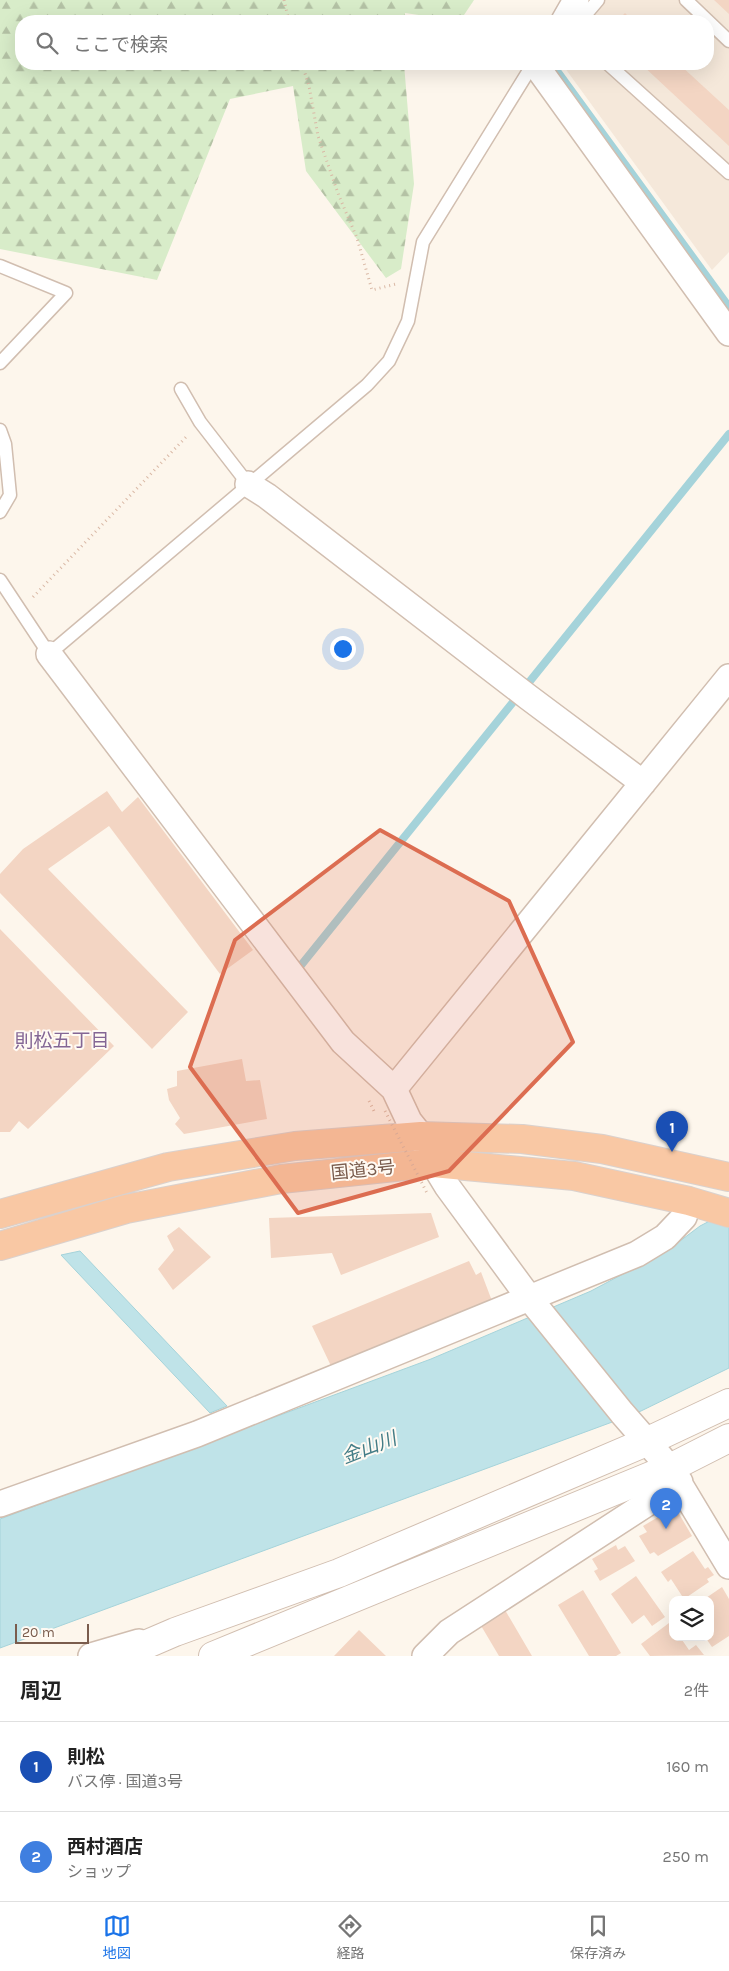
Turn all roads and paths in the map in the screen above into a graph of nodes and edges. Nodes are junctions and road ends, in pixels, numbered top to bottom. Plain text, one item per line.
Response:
1 (284, 0) edge
2 (576, 0) edge
3 (598, 0) edge
4 (686, 0) edge
5 (288, 15) edge
6 (567, 15) edge
7 (587, 15) edge
8 (702, 15) edge
9 (714, 27) edge
10 (729, 41) edge
11 (304, 70) edge
12 (530, 70) edge
13 (538, 70) edge
14 (615, 70) edge
15 (729, 173) edge
16 (0, 266) edge
17 (416, 279) junction
18 (729, 333) edge
19 (0, 363) edge
20 (181, 389) dead end
21 (200, 422) junction
22 (0, 430) edge
23 (248, 484) junction
24 (0, 512) edge
25 (0, 580) edge
26 (21, 609) junction
27 (50, 654) junction
28 (729, 677) edge
29 (643, 782) junction
30 (389, 1100) junction
31 (421, 1136) junction
32 (433, 1162) junction
33 (729, 1177) edge
34 (427, 1193) dead end
35 (695, 1203) junction
36 (729, 1213) edge
37 (0, 1214) edge
38 (0, 1246) edge
39 (530, 1299) junction
40 (729, 1403) edge
41 (729, 1438) edge
42 (646, 1442) junction
43 (675, 1475) junction
44 (0, 1504) edge
45 (729, 1566) edge
46 (174, 1632) junction
47 (91, 1656) edge
48 (119, 1656) edge
49 (213, 1656) edge
50 (426, 1656) edge

1 - 5 path
2 - 6 street
3 - 7 lane
4 - 8 lane
9 - 10 lane
11 - 17 path
12 - 17 lane
13 - 18 street
14 - 15 lane
16 - 19 lane
17 - 23 lane
20 - 21 lane
21 - 23 lane
21 - 26 path
22 - 24 lane
23 - 27 lane
23 - 29 street
25 - 26 lane
26 - 27 lane
27 - 30 street
28 - 29 street
29 - 30 street
30 - 31 street
30 - 34 path, bridge
31 - 32 street
31 - 33 highway, 国道3号
31 - 37 highway, 国道3号
32 - 35 highway, 国道3号
32 - 38 highway, 国道3号
32 - 39 street
35 - 36 highway, 国道3号
35 - 39 street
39 - 42 street
39 - 44 street
40 - 42 street
41 - 43 street
42 - 43 street
42 - 46 street
43 - 45 street
43 - 49 street
43 - 50 street
46 - 47 street
46 - 48 street

